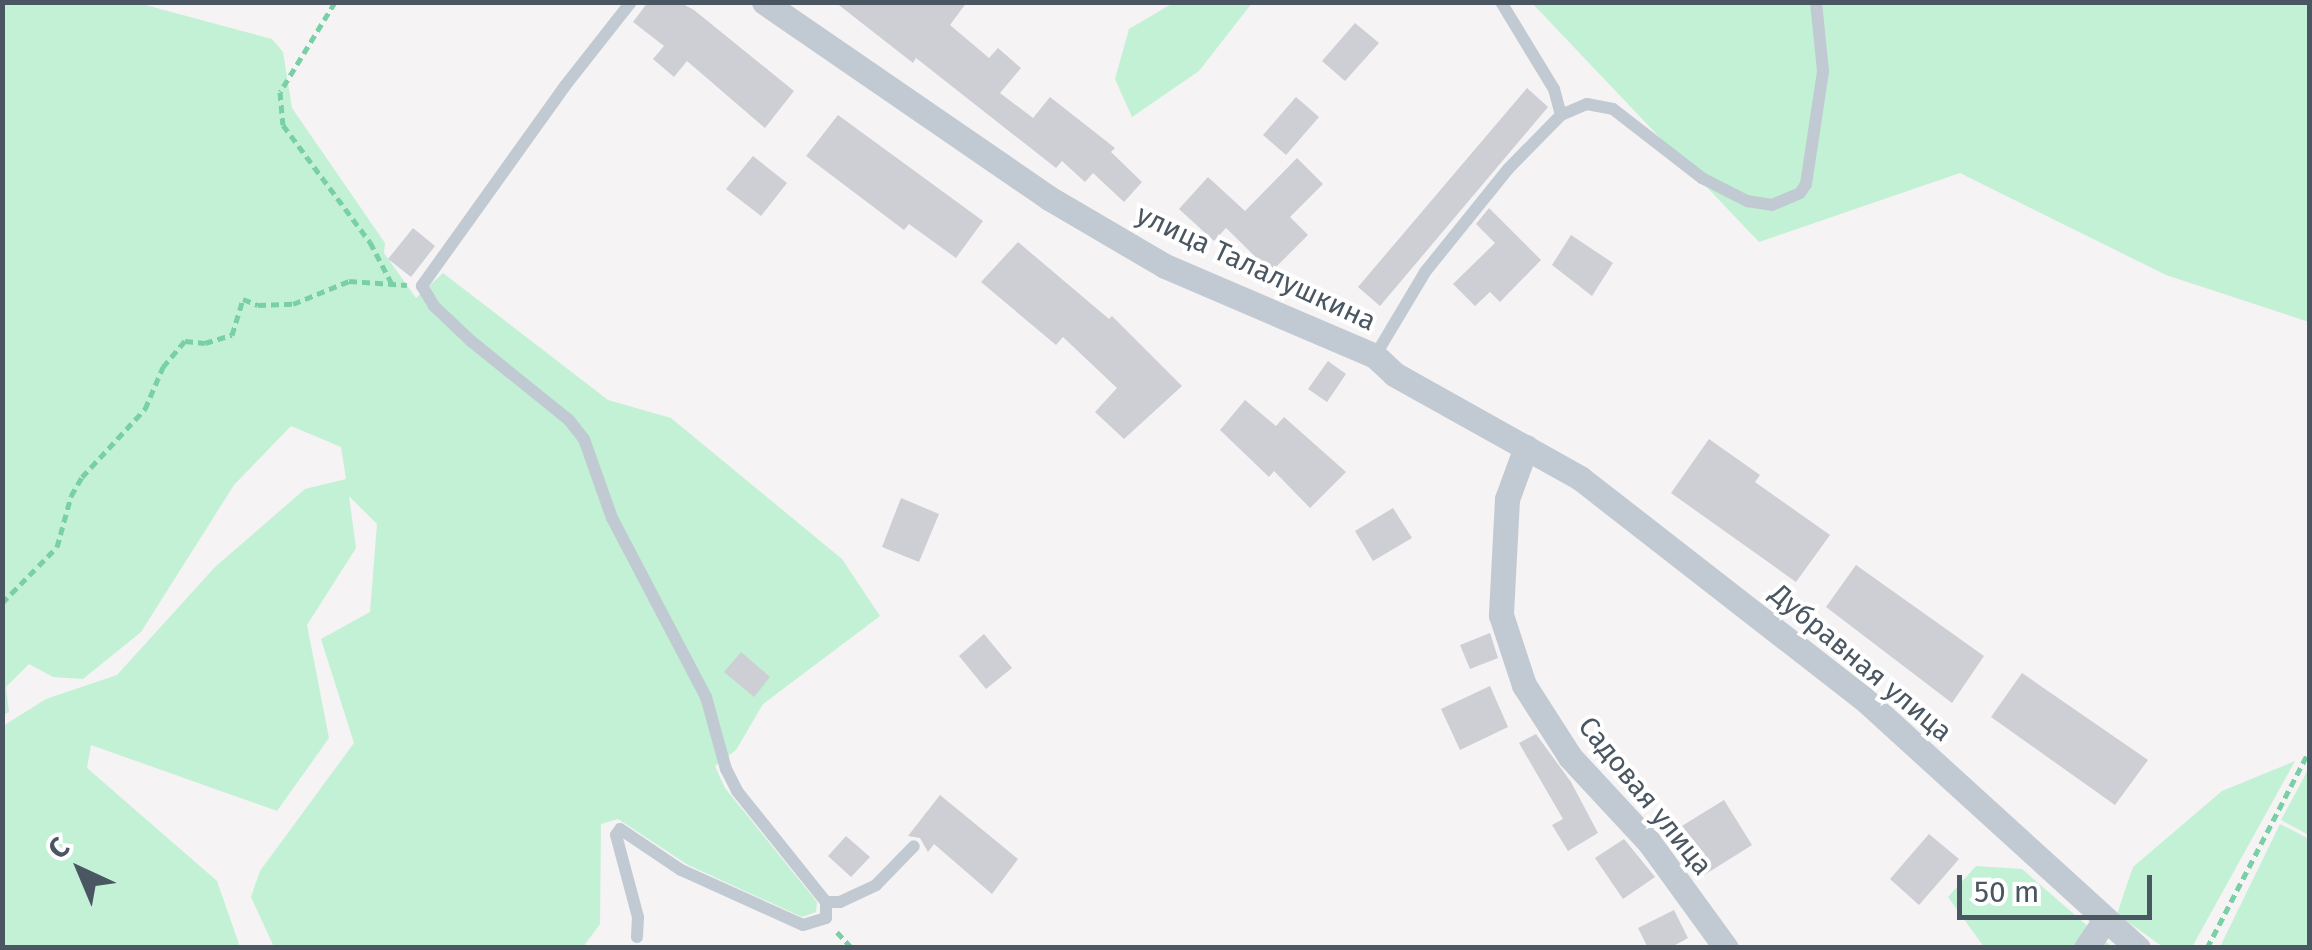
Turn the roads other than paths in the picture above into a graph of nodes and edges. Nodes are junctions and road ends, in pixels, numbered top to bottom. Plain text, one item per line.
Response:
1 (631, 2) edge
2 (764, 2) edge
3 (1501, 2) edge
4 (1816, 2) edge
5 (1561, 115) junction
6 (1375, 356) junction
7 (1526, 447) junction
8 (914, 846) dead end
9 (826, 902) junction
10 (636, 937) dead end
11 (2093, 937) edge
12 (1726, 948) edge
13 (2062, 948) edge
14 (2138, 948) edge

1 - 9 lane
2 - 6 street, улица Талалушкина
3 - 5 lane
4 - 5 lane
5 - 6 lane
6 - 7 street, улица Талалушкина
7 - 11 street, Дубравная улица
7 - 12 street, Садовая улица
8 - 9 lane
9 - 10 lane
11 - 13 street
11 - 14 street, Дубравная улица

